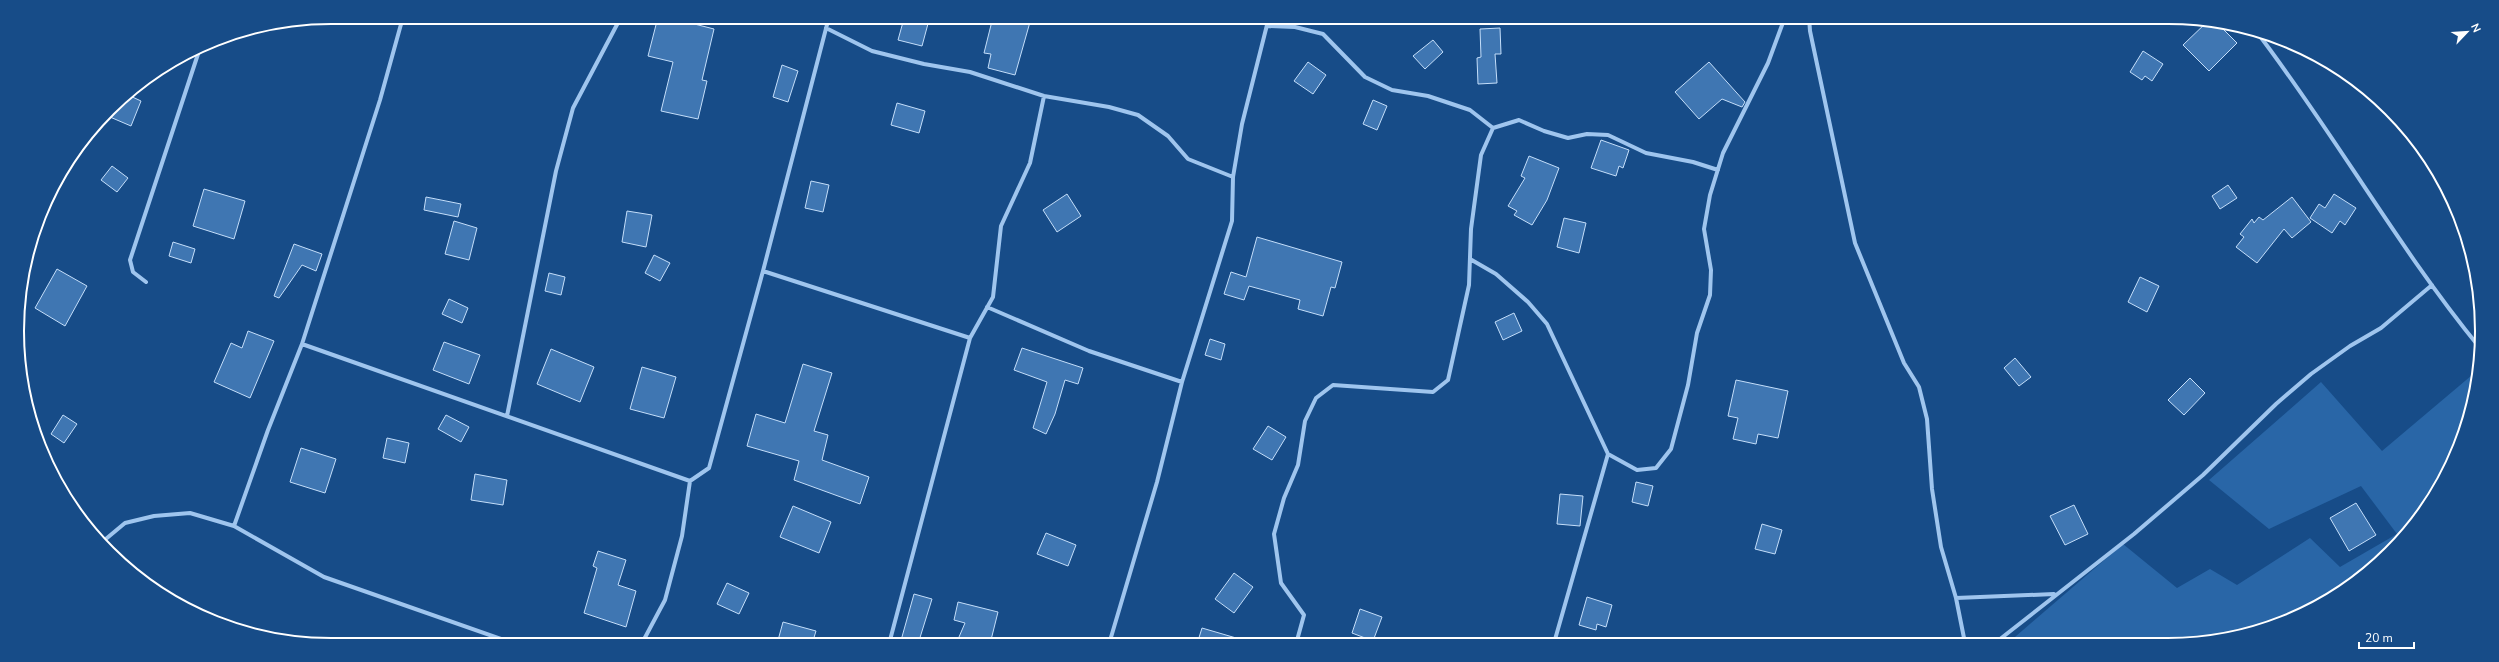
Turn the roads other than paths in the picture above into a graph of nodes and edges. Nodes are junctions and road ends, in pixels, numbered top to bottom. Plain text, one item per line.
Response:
1 (401, 24) edge
2 (617, 24) edge
3 (827, 24) edge
4 (1782, 24) edge
5 (1810, 24) edge
6 (1267, 26) joint
7 (826, 28) junction
8 (2261, 38) edge
9 (198, 55) edge
10 (1044, 96) junction
11 (1493, 128) junction
12 (1718, 170) junction
13 (1233, 177) junction
14 (1470, 259) junction
15 (763, 271) junction
16 (146, 282) dead end
17 (2432, 285) junction
18 (987, 307) junction
19 (970, 338) junction
20 (2475, 341) edge
21 (302, 344) junction
22 (1182, 382) junction
23 (506, 416) junction
24 (1608, 454) junction
25 (690, 480) junction
26 (234, 526) junction
27 (106, 539) edge
28 (2054, 594) junction
29 (1956, 598) junction
30 (498, 638) edge
31 (645, 638) edge
32 (891, 638) edge
33 (1111, 638) edge
34 (1298, 638) edge
35 (1555, 638) edge
36 (1964, 638) edge
37 (2001, 638) edge

1 - 21 street
2 - 23 street
3 - 7 street
4 - 12 street
5 - 29 street
6 - 11 street
6 - 13 street
7 - 10 street
7 - 15 street
8 - 17 street
9 - 16 street
10 - 13 street
10 - 18 street
11 - 12 street
11 - 14 street
12 - 24 street
13 - 22 street
14 - 24 street
14 - 34 street
15 - 19 street
15 - 25 street
17 - 20 street
17 - 28 street
18 - 19 street
18 - 22 street
19 - 32 street
21 - 23 street
21 - 26 street
22 - 33 street
23 - 25 street
24 - 35 street
25 - 31 street
26 - 27 street
26 - 30 street
28 - 29 street
28 - 37 street
29 - 36 street

